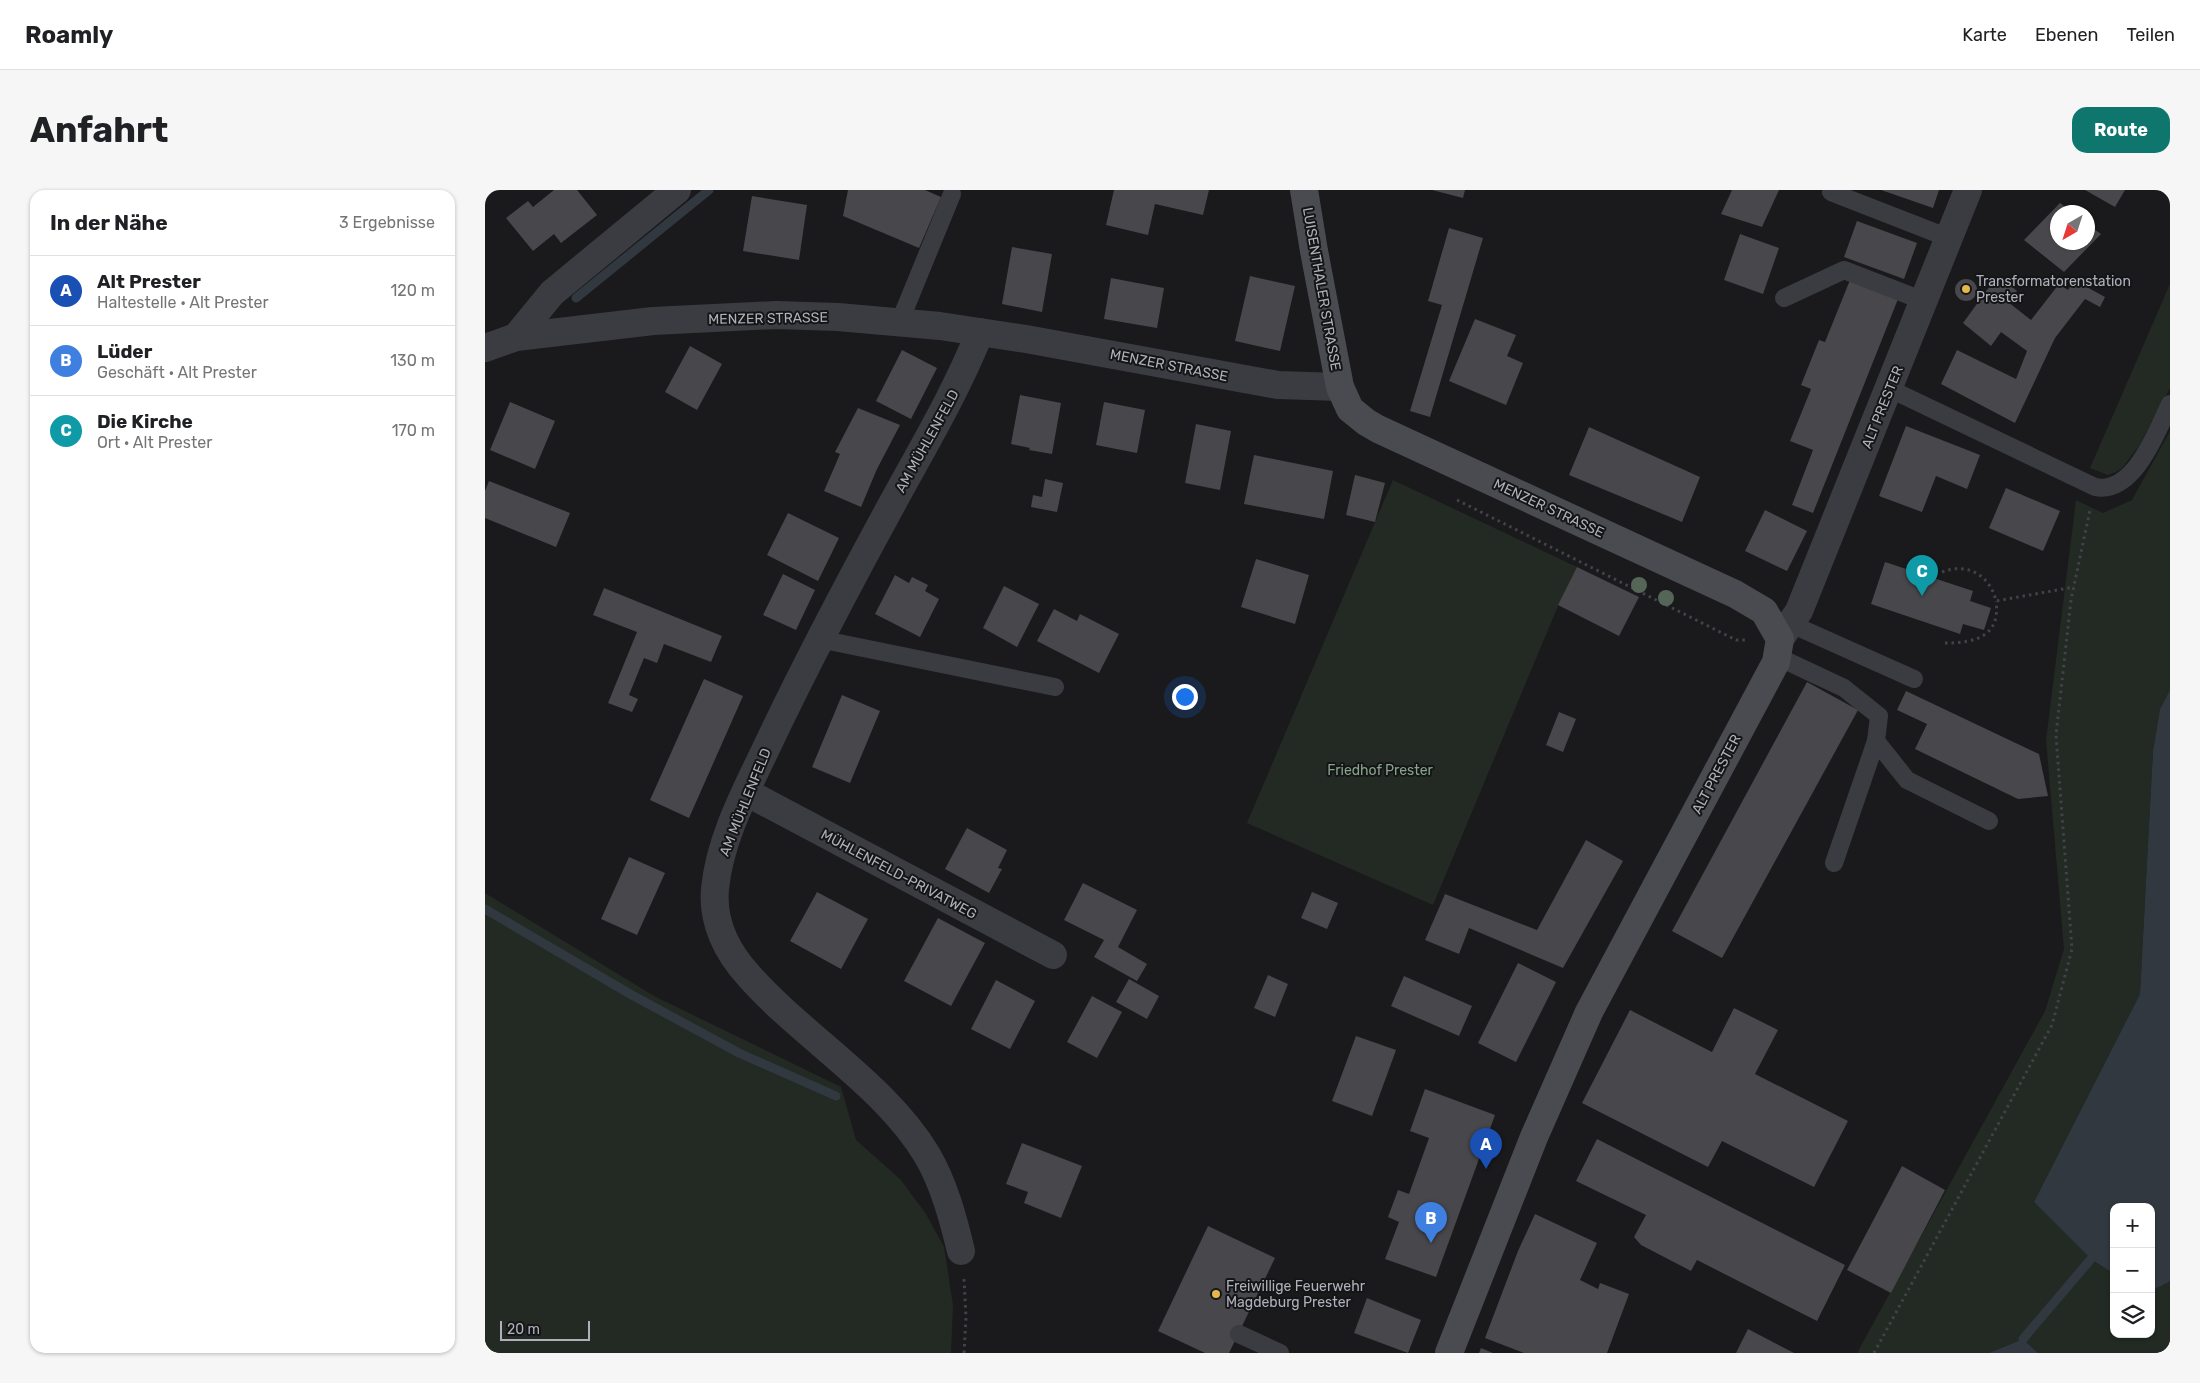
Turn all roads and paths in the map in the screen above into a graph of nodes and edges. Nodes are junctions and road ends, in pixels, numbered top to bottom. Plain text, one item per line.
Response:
1 (677, 190) edge
2 (1305, 190) edge
3 (1968, 190) edge
4 (1831, 192) dead end
5 (952, 194) dead end
6 (1949, 238) junction
7 (1784, 298) dead end
8 (1924, 301) junction
9 (900, 321) junction
10 (980, 332) junction
11 (516, 337) junction
12 (485, 348) edge
13 (1340, 387) junction
14 (1889, 389) junction
15 (2170, 404) edge
16 (2095, 487) junction
17 (1942, 572) dead end
18 (2074, 587) junction
19 (1996, 601) junction
20 (819, 639) junction
21 (1783, 640) junction
22 (1945, 643) dead end
23 (1914, 679) dead end
24 (1055, 687) dead end
25 (1876, 741) junction
26 (746, 792) junction
27 (1989, 821) dead end
28 (1835, 863) dead end
29 (1053, 955) dead end
30 (961, 1251) joint
31 (1239, 1334) dead end
32 (964, 1353) edge
33 (1280, 1353) edge
34 (1449, 1353) edge
35 (1874, 1353) edge

1 - 11 street
2 - 13 main road, LUISENTHALER STRASSE
3 - 6 street, ALT PRESTER
4 - 6 lane
5 - 9 lane
6 - 8 street, ALT PRESTER
7 - 8 lane
8 - 14 street, ALT PRESTER
9 - 10 street, MENZER STRASSE
9 - 11 street, MENZER STRASSE
10 - 13 street, MENZER STRASSE
10 - 20 street, AM MÜHLENFELD
11 - 12 street, MENZER STRASSE
13 - 21 main road, MENZER STRASSE
14 - 16 lane
14 - 21 street, ALT PRESTER
15 - 16 lane
16 - 18 path
17 - 19 path
18 - 19 path
18 - 35 path
19 - 22 path
20 - 24 lane
20 - 26 street, AM MÜHLENFELD
21 - 23 lane
21 - 25 lane
21 - 34 main road, ALT PRESTER
25 - 27 lane
25 - 28 lane
26 - 29 street, MÜHLENFELD-PRIVATWEG
26 - 30 street, AM MÜHLENFELD
30 - 32 path
31 - 33 lane

